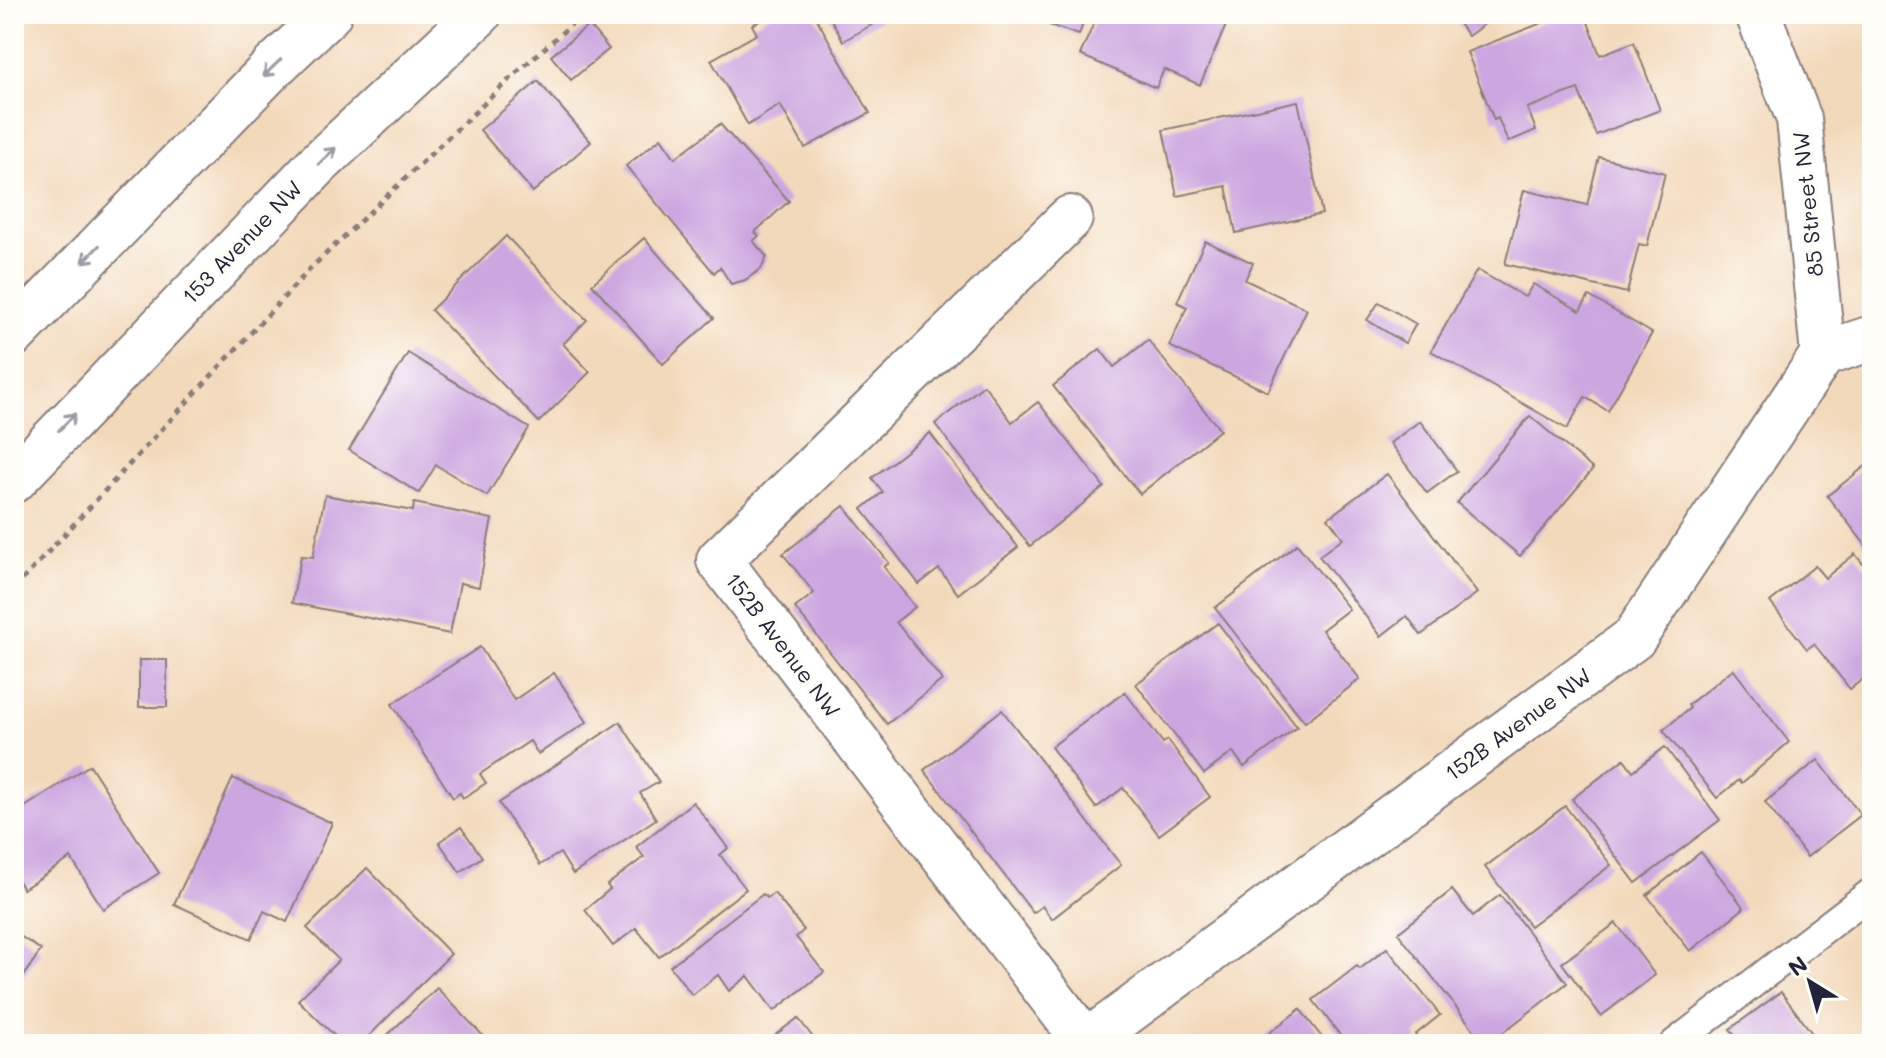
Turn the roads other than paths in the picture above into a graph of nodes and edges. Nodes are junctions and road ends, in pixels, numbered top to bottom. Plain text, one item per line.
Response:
1 (329, 14) edge
2 (479, 14) edge
3 (1758, 14) edge
4 (1070, 218) dead end
5 (14, 334) edge
6 (1872, 338) edge
7 (1823, 354) junction
8 (14, 480) edge
9 (1872, 892) edge
10 (1085, 1043) edge
11 (1674, 1044) edge

1 -> 5 street
8 -> 2 street, 153 Avenue NW
3 - 7 street, 85 Street NW
4 - 10 street, 152B Avenue NW
6 - 7 street
7 - 10 street, 152B Avenue NW
9 - 11 lane

